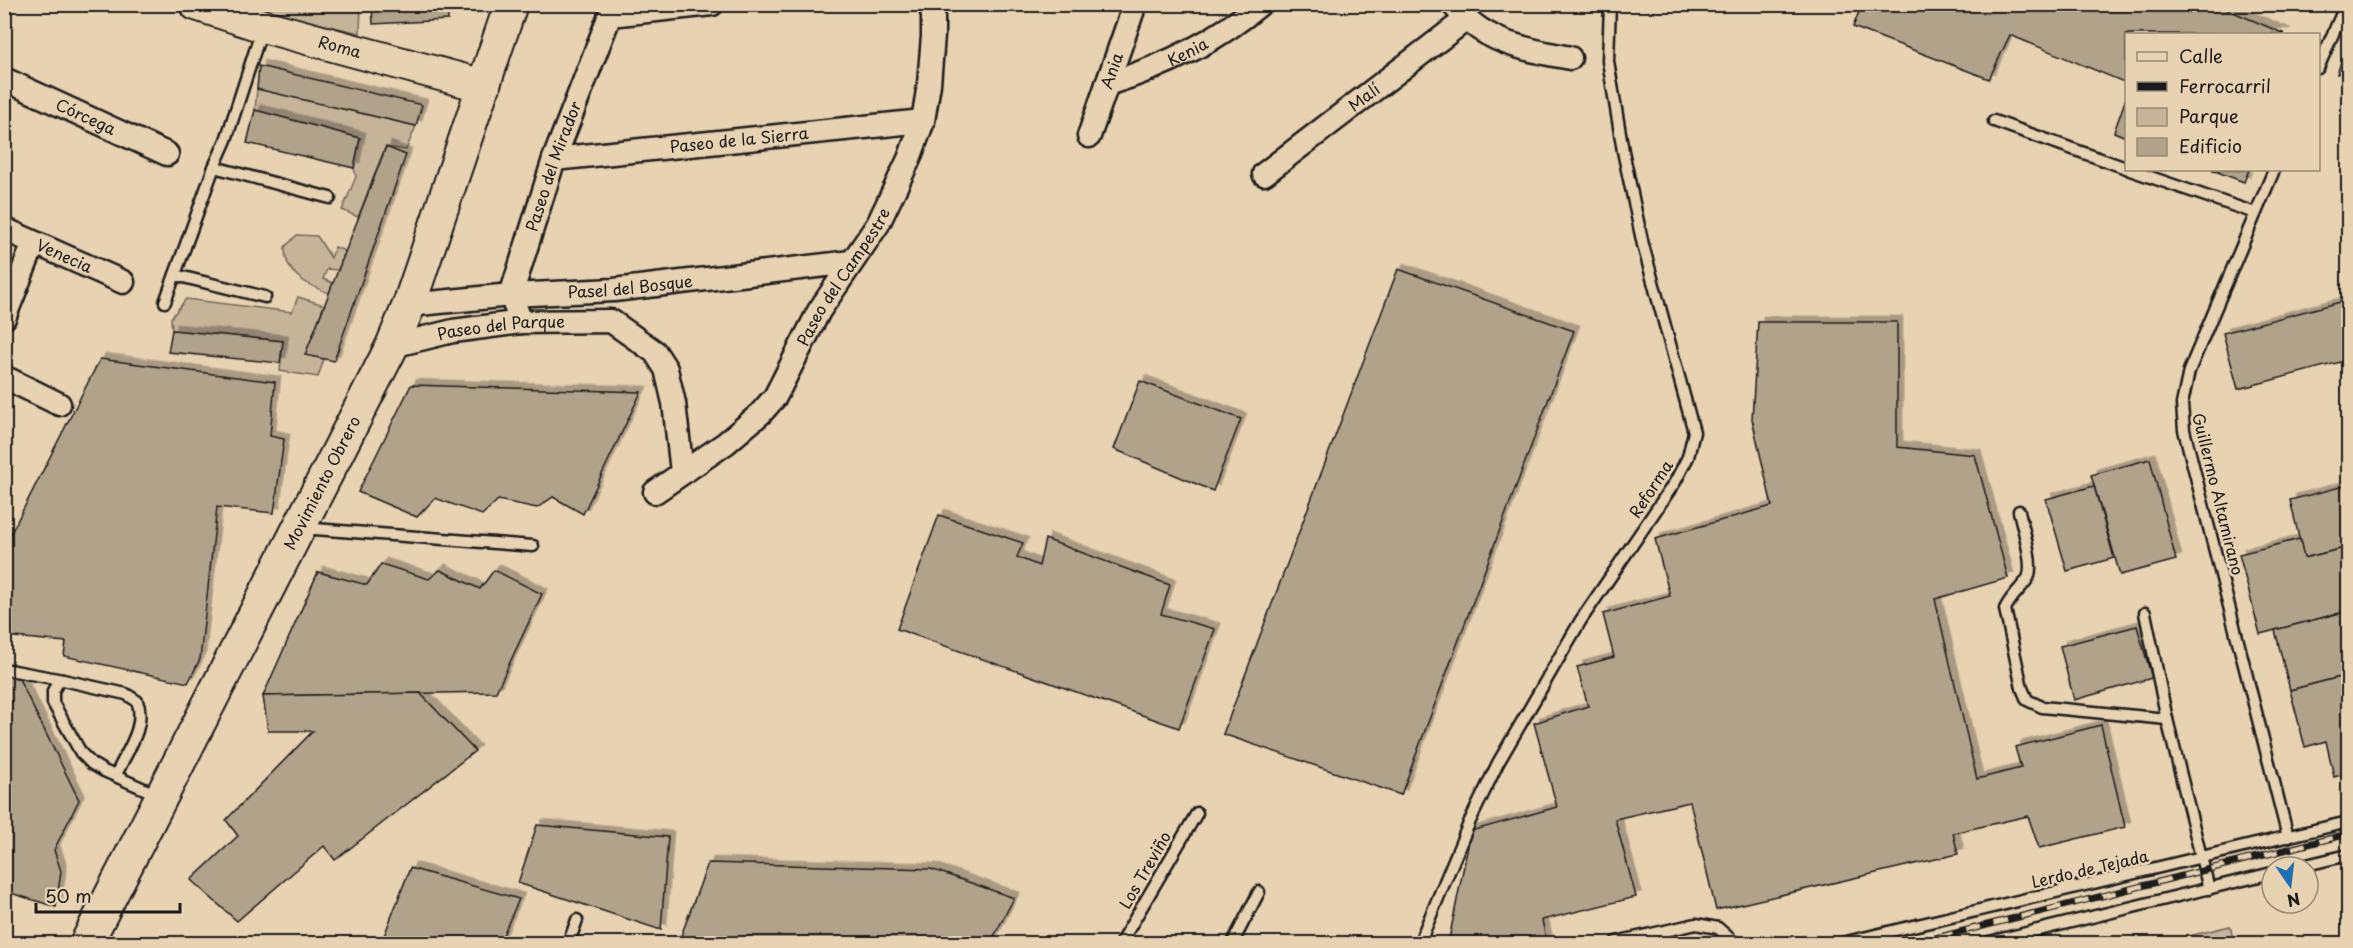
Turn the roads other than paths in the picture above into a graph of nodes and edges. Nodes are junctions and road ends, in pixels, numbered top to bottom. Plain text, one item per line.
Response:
1 (196, 4) edge
2 (511, 4) edge
3 (712, 4) edge
4 (930, 4) edge
5 (1135, 4) edge
6 (1260, 4) edge
7 (1610, 4) edge
8 (2346, 4) edge
9 (1459, 12) edge
10 (263, 26) junction
11 (1570, 58) dead end
12 (2320, 66) edge
13 (4, 79) edge
14 (1107, 84) junction
15 (484, 86) junction
16 (923, 121) junction
17 (1994, 121) dead end
18 (1089, 136) dead end
19 (167, 154) dead end
20 (554, 159) junction
21 (214, 167) junction
22 (2125, 168) edge
23 (2134, 171) edge
24 (2274, 171) edge
25 (1264, 174) dead end
26 (330, 198) dead end
27 (2255, 213) junction
28 (4, 229) edge
29 (34, 243) junction
30 (851, 262) junction
31 (175, 275) junction
32 (123, 282) dead end
33 (614, 290) junction
34 (511, 295) junction
35 (265, 297) dead end
36 (165, 302) dead end
37 (409, 305) junction
38 (4, 318) edge
39 (521, 321) junction
40 (611, 321) junction
41 (392, 346) junction
42 (4, 377) edge
43 (59, 404) dead end
44 (682, 472) junction
45 (655, 492) dead end
46 (2019, 511) dead end
47 (299, 528) junction
48 (533, 546) dead end
49 (2145, 613) dead end
50 (4, 669) edge
51 (63, 680) junction
52 (2167, 719) junction
53 (116, 775) junction
54 (160, 796) junction
55 (1197, 813) dead end
56 (2349, 822) edge
57 (2288, 837) junction
58 (2349, 855) edge
59 (2201, 858) junction
60 (2320, 862) edge
61 (2260, 876) edge
62 (2209, 889) junction
63 (1259, 892) dead end
64 (577, 920) dead end
65 (92, 940) edge
66 (1616, 942) edge
67 (568, 944) edge
68 (1120, 944) edge
69 (1232, 944) edge
70 (1419, 944) edge
71 (1736, 944) edge
72 (1838, 944) edge
73 (1981, 944) edge

1 - 10 street, Roma
2 - 15 street, Movimiento Obrero
3 - 20 street, Paseo del Mirador
4 - 16 street, Paseo del Campestre
5 - 14 street, Ania
6 - 14 street, Kenia
7 - 70 lane, Reforma
8 - 12 lane
9 - 11 street
9 - 25 street, Malí
10 - 15 street, Roma
10 - 21 lane
13 - 19 street, Córcega
14 - 18 street, Ania
15 - 37 street, Movimiento Obrero
16 - 20 street, Paseo de la Sierra
16 - 30 street, Paseo del Campestre
17 - 22 lane
20 - 34 street, Paseo del Mirador
21 - 26 lane
21 - 31 lane
23 - 27 lane
24 - 27 lane, Guillermo Altamirano
27 - 57 lane, Guillermo Altamirano
28 - 29 street, Venecia
29 - 32 street, Venecia
29 - 38 street
30 - 33 street, Pasel del Bosque
30 - 44 street, Paseo del Campestre
31 - 35 lane
31 - 36 lane
33 - 34 street, Pasel del Bosque
33 - 40 street
34 - 37 street, Pasel del Bosque
34 - 39 street
37 - 41 street, Movimiento Obrero
39 - 40 street, Paseo del Parque
39 - 41 street, Paseo del Parque
40 - 44 street
41 - 47 street, Movimiento Obrero
42 - 43 street
44 - 45 street, Paseo del Campestre
46 - 52 lane
47 - 48 lane
47 - 54 street, Movimiento Obrero
49 - 52 lane
50 - 51 lane
51 - 53 lane
51 - 53 lane
52 - 59 lane
53 - 54 lane
54 - 65 street, Movimiento Obrero
55 - 68 lane, Los Treviño
56 - 57 lane, Lerdo de Tejada
57 - 59 lane, Lerdo de Tejada
58 - 60 lane
59 - 62 lane
59 - 72 lane, Lerdo de Tejada
61 - 62 lane
62 - 73 lane
63 - 69 lane
64 - 67 lane
66 - 71 lane

